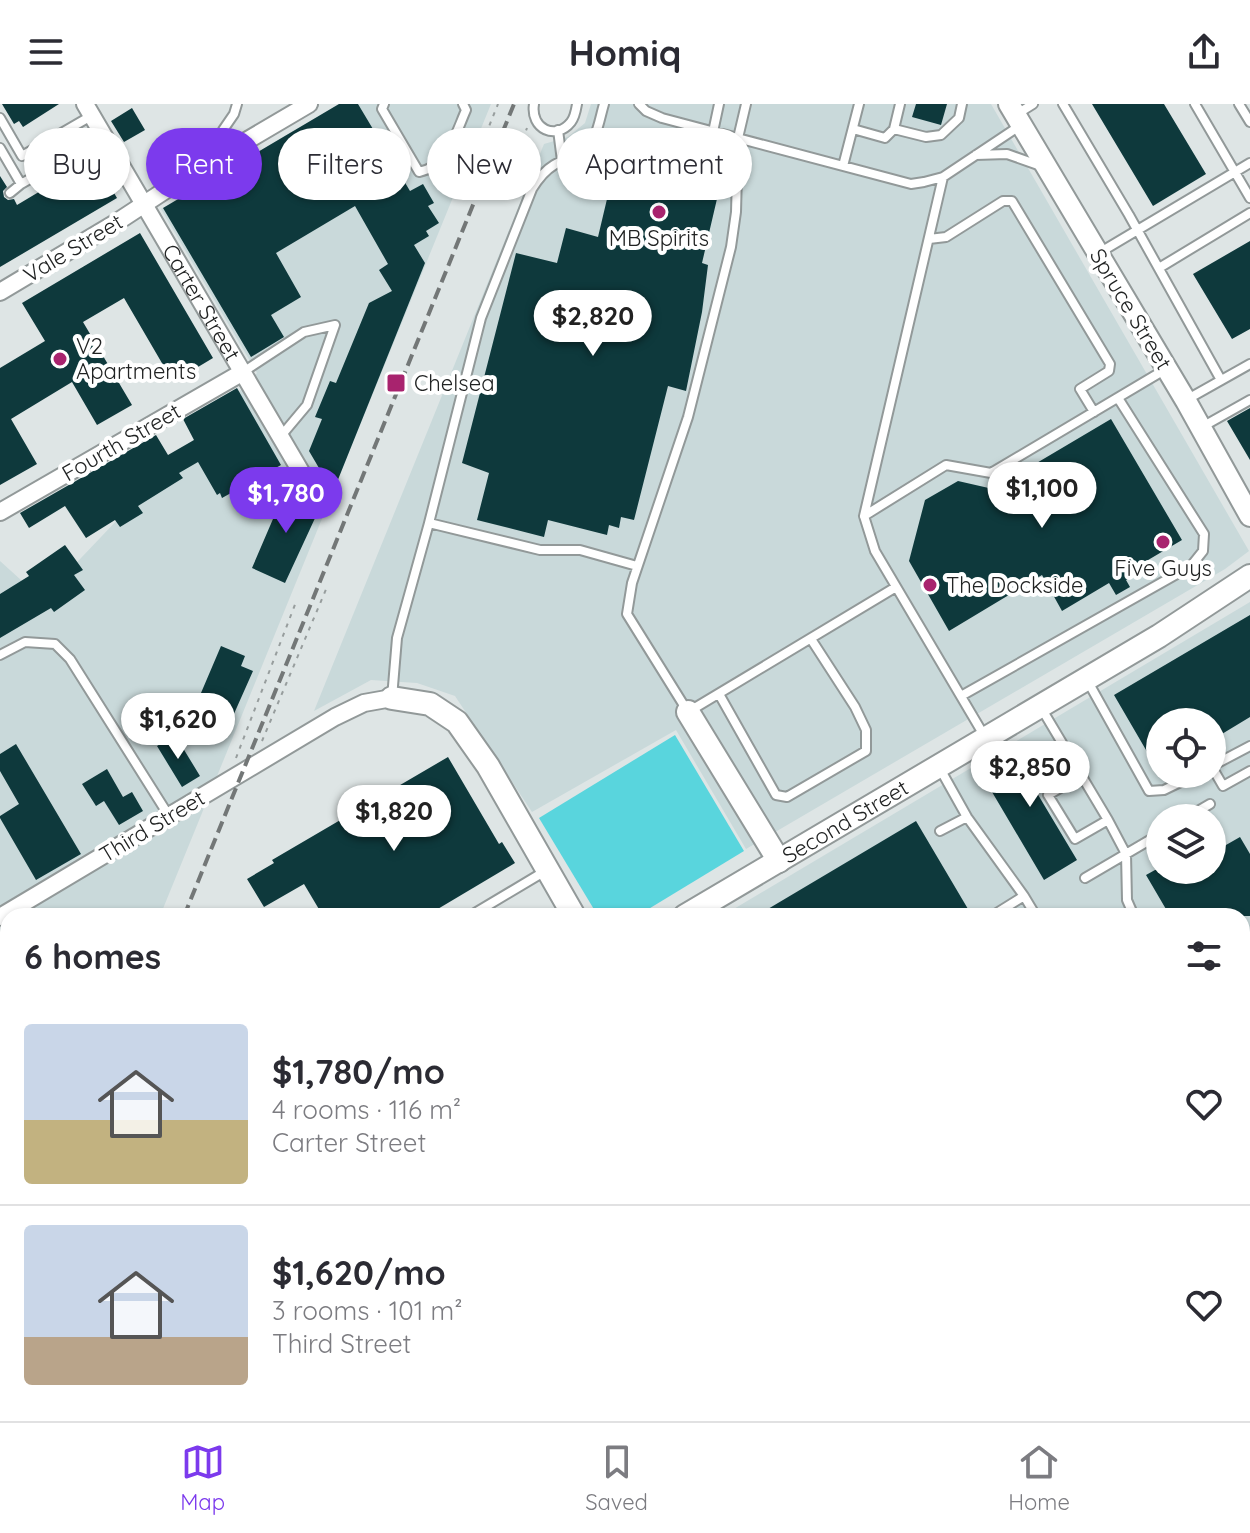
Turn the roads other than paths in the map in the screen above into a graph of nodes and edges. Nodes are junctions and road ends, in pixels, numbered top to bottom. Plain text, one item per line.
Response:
1 (237, 104) edge
2 (309, 104) edge
3 (384, 104) edge
4 (463, 104) edge
5 (534, 104) edge
6 (577, 104) edge
7 (604, 104) edge
8 (639, 104) edge
9 (717, 104) edge
10 (746, 104) edge
11 (859, 104) edge
12 (900, 104) edge
13 (962, 104) edge
14 (1063, 104) edge
15 (1195, 104) edge
16 (1239, 104) edge
17 (651, 108) edge
18 (88, 110) edge
19 (1020, 112) edge
20 (0, 118) edge
21 (1250, 122) edge
22 (98, 128) edge
23 (224, 128) edge
24 (562, 128) edge
25 (597, 128) edge
26 (703, 128) edge
27 (714, 128) edge
28 (740, 128) edge
29 (853, 129) junction
30 (894, 129) junction
31 (557, 130) edge
32 (262, 132) edge
33 (752, 142) edge
34 (0, 148) edge
35 (976, 155) junction
36 (1250, 163) edge
37 (557, 164) edge
38 (843, 166) junction
39 (1049, 169) junction
40 (1234, 172) junction
41 (943, 177) junction
42 (24, 182) edge
43 (130, 182) edge
44 (21, 184) junction
45 (10, 193) dead end
46 (1250, 198) edge
47 (151, 200) edge
48 (736, 200) edge
49 (144, 205) junction
50 (1250, 213) edge
51 (1138, 230) junction
52 (929, 239) junction
53 (1098, 253) junction
54 (1159, 268) junction
55 (0, 290) edge
56 (1250, 364) edge
57 (1167, 369) junction
58 (243, 372) junction
59 (1221, 380) junction
60 (1118, 398) junction
61 (1250, 400) edge
62 (1186, 401) junction
63 (1094, 412) junction
64 (1201, 428) junction
65 (281, 437) junction
66 (317, 499) dead end
67 (0, 512) edge
68 (864, 516) junction
69 (1250, 516) edge
70 (429, 523) junction
71 (637, 566) junction
72 (1250, 576) edge
73 (896, 587) junction
74 (811, 639) junction
75 (0, 655) edge
76 (1086, 679) junction
77 (719, 694) junction
78 (961, 696) junction
79 (392, 698) junction
80 (1040, 706) junction
81 (688, 712) junction
82 (986, 738) junction
83 (1250, 746) edge
84 (1226, 759) edge
85 (939, 766) junction
86 (1250, 771) edge
87 (1081, 776) junction
88 (1226, 784) edge
89 (1146, 786) edge
90 (1147, 788) edge
91 (1168, 788) edge
92 (169, 816) junction
93 (967, 817) junction
94 (1108, 820) junction
95 (940, 831) dead end
96 (1146, 842) edge
97 (1126, 854) junction
98 (779, 861) junction
99 (548, 869) junction
100 (1085, 878) dead end
101 (1024, 896) junction
102 (22, 908) edge
103 (483, 908) edge
104 (570, 908) edge
105 (699, 908) edge
106 (1005, 908) edge
107 (1031, 908) edge
108 (1130, 908) edge

1 - 23 lane
2 - 32 street, Vale Street
3 - 4 lane
5 - 31 lane
6 - 24 lane
7 - 25 lane
8 - 17 lane
9 - 27 lane
10 - 28 lane
11 - 29 lane
12 - 30 lane
13 - 30 lane
14 - 51 lane
15 - 40 lane
16 - 21 lane
17 - 26 lane
18 - 20 lane
18 - 22 street, Carter Street
19 - 35 lane
19 - 39 street, Spruce Street
29 - 30 lane
29 - 38 lane
33 - 38 lane
34 - 44 lane
35 - 39 lane
35 - 41 lane
36 - 40 lane
37 - 70 lane
38 - 41 lane
39 - 53 street, Spruce Street
40 - 46 lane
40 - 51 lane
41 - 52 lane
42 - 44 lane
43 - 49 street, Carter Street
44 - 45 lane
47 - 49 street, Vale Street
48 - 71 lane
49 - 55 street, Vale Street
49 - 58 street, Carter Street
50 - 54 lane
51 - 53 lane
51 - 54 lane
52 - 63 lane
52 - 68 lane
53 - 57 street, Spruce Street
54 - 59 lane
56 - 59 lane
57 - 60 lane
57 - 62 street, Spruce Street
58 - 65 street, Carter Street
58 - 65 lane
58 - 67 street, Fourth Street
59 - 62 lane
60 - 63 lane
60 - 78 lane
61 - 64 lane
62 - 64 street, Spruce Street
63 - 68 lane
64 - 69 street, Spruce Street
65 - 66 street, Carter Street
68 - 73 lane
70 - 71 lane
70 - 79 lane
71 - 81 lane
72 - 76 main road, Second Street
73 - 74 lane
73 - 78 lane
74 - 77 lane
74 - 77 lane
75 - 92 lane
76 - 80 main road, Second Street
76 - 89 lane
77 - 81 lane
78 - 82 lane
79 - 92 street, Third Street
79 - 99 main road
80 - 82 main road, Second Street
80 - 87 lane
81 - 98 main road
82 - 85 main road, Second Street
83 - 84 lane
85 - 93 lane
85 - 98 main road, Second Street
86 - 88 lane
87 - 94 lane
87 - 94 lane
90 - 91 lane
92 - 102 street, Third Street
93 - 95 lane
93 - 101 lane
94 - 97 lane
96 - 97 lane
97 - 100 lane
97 - 108 lane
98 - 105 main road, Second Street
99 - 103 lane
99 - 104 main road
101 - 106 lane
101 - 107 lane

